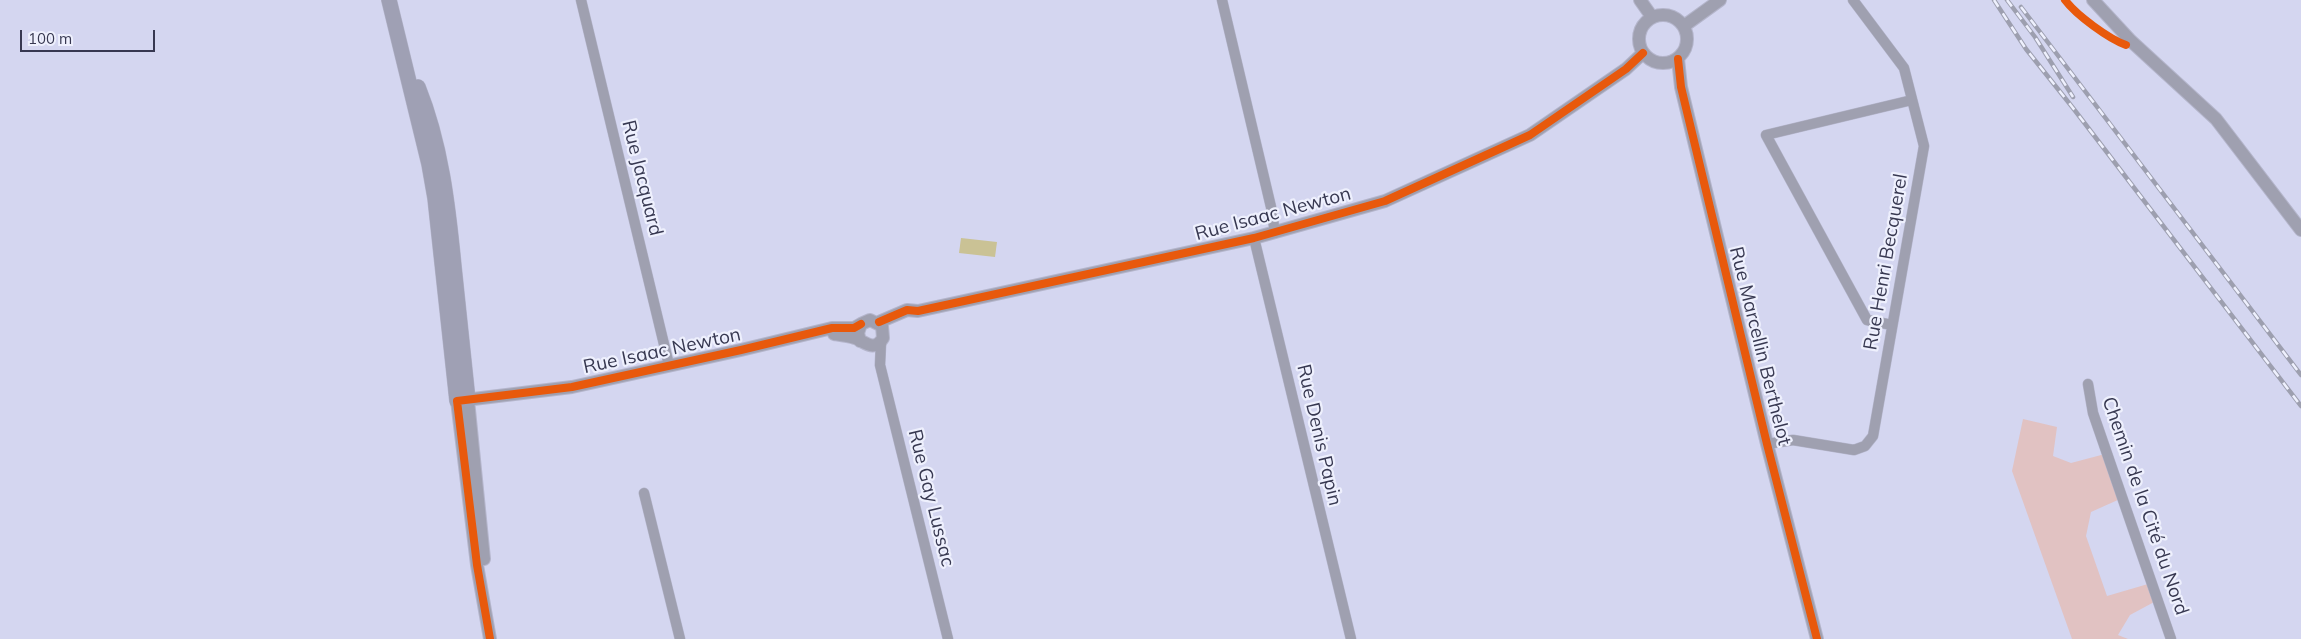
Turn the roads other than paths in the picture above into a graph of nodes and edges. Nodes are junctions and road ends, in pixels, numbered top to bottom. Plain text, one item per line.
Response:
1 (389, 0) edge
2 (581, 0) edge
3 (1222, 0) edge
4 (1640, 0) edge
5 (1720, 0) edge
6 (1853, 0) edge
7 (2093, 0) edge
8 (1652, 17) junction
9 (1684, 26) junction
10 (1643, 53) junction
11 (1678, 59) junction
12 (1912, 100) junction
13 (2301, 230) edge
14 (1275, 233) junction
15 (1254, 238) junction
16 (918, 311) junction
17 (879, 322) junction
18 (861, 324) junction
19 (1892, 325) junction
20 (819, 332) junction
21 (882, 340) junction
22 (864, 343) junction
23 (669, 365) junction
24 (880, 365) junction
25 (2088, 384) dead end
26 (463, 401) junction
27 (1767, 444) junction
28 (644, 493) dead end
29 (491, 639) edge
30 (680, 639) edge
31 (948, 639) edge
32 (1351, 639) edge
33 (1816, 639) edge
34 (2171, 639) edge

1 - 26 main road
2 - 23 street, Rue Jacquard
3 - 14 street
4 - 8 street
5 - 9 street
6 - 12 street, Rue Henri Becquerel
7 - 13 street
8 - 9 street
8 - 10 street
9 - 11 street
10 - 11 street
10 - 14 street, Rue Isaac Newton
11 - 27 street, Rue Marcellin Berthelot
12 - 19 street, Rue Henri Becquerel
12 - 19 street
14 - 15 street, Rue Isaac Newton
15 - 16 street, Rue Isaac Newton
15 - 32 street, Rue Denis Papin
16 - 17 street, Rue Isaac Newton
16 - 21 street, Rue Isaac Newton
17 - 18 street
17 - 21 street
18 - 20 street, Rue Isaac Newton
18 - 22 street
19 - 27 street, Rue Henri Becquerel
20 - 22 street, Rue Isaac Newton
20 - 23 street, Rue Isaac Newton
21 - 22 street
21 - 24 street, Rue Gay Lussac
22 - 24 street, Rue Gay Lussac
23 - 26 street, Rue Isaac Newton
24 - 31 street, Rue Gay Lussac
25 - 34 street, Chemin de la Cité du Nord
26 - 29 street
27 - 33 street, Rue Marcellin Berthelot
28 - 30 street

